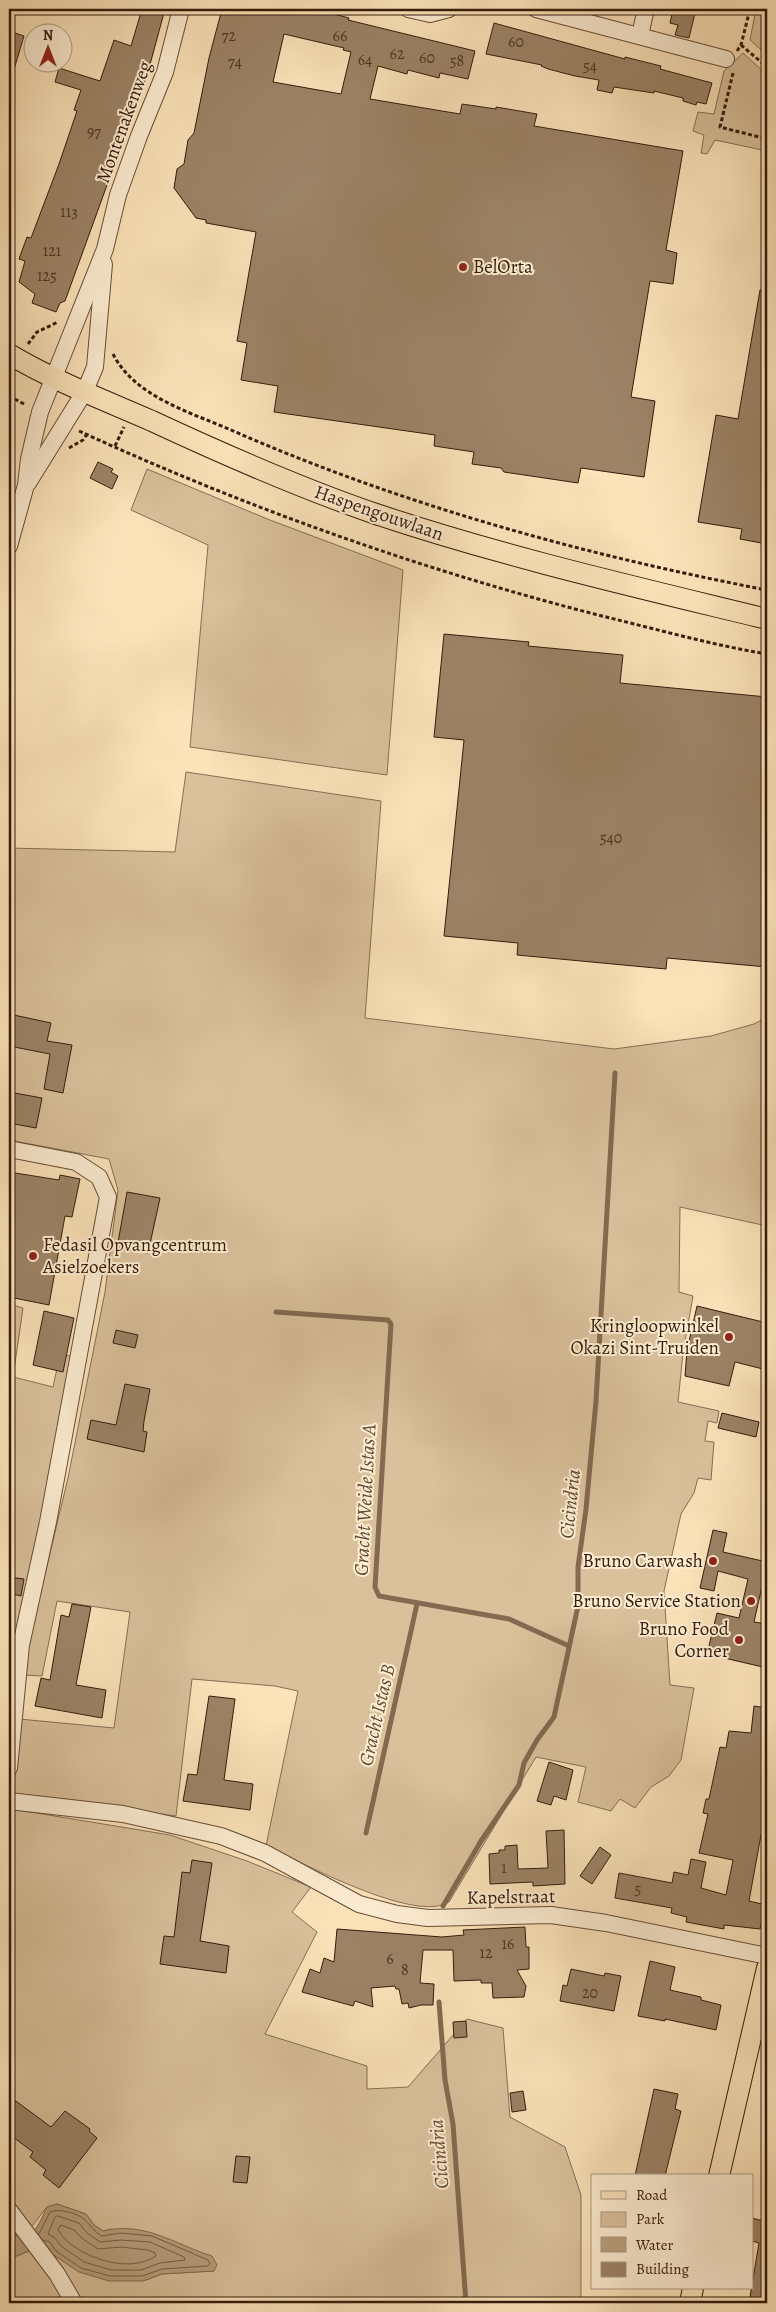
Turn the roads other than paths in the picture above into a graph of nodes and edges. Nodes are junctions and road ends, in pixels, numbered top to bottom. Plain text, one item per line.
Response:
1 (182, 9) edge
2 (408, 9) edge
3 (449, 9) edge
4 (536, 9) edge
5 (646, 9) edge
6 (640, 35) junction
7 (730, 58) road end
8 (105, 249) junction
9 (9, 354) edge
10 (55, 377) junction
11 (85, 391) junction
12 (26, 485) junction
13 (9, 546) edge
14 (767, 619) edge
15 (9, 1149) edge
16 (9, 1768) edge
17 (9, 1801) edge
18 (767, 1956) edge
19 (767, 1968) edge
20 (719, 2174) edge
21 (9, 2210) edge
22 (693, 2290) edge
23 (74, 2303) edge
24 (690, 2303) edge

1 - 8 street, Montenakenweg
2 - 3 street
4 - 6 street
5 - 6 street
6 - 7 street
8 - 10 street, Montenakenweg
8 - 11 street, Montenakenweg
9 - 10 main road, Haspengouwlaan
10 - 11 main road, Haspengouwlaan
10 - 12 street, Montenakenweg
11 - 12 street, Montenakenweg
11 - 14 main road, Haspengouwlaan
12 - 13 street, Montenakenweg
15 - 16 street
17 - 18 street, Kapelstraat
19 - 20 main road
21 - 23 street
22 - 24 main road

